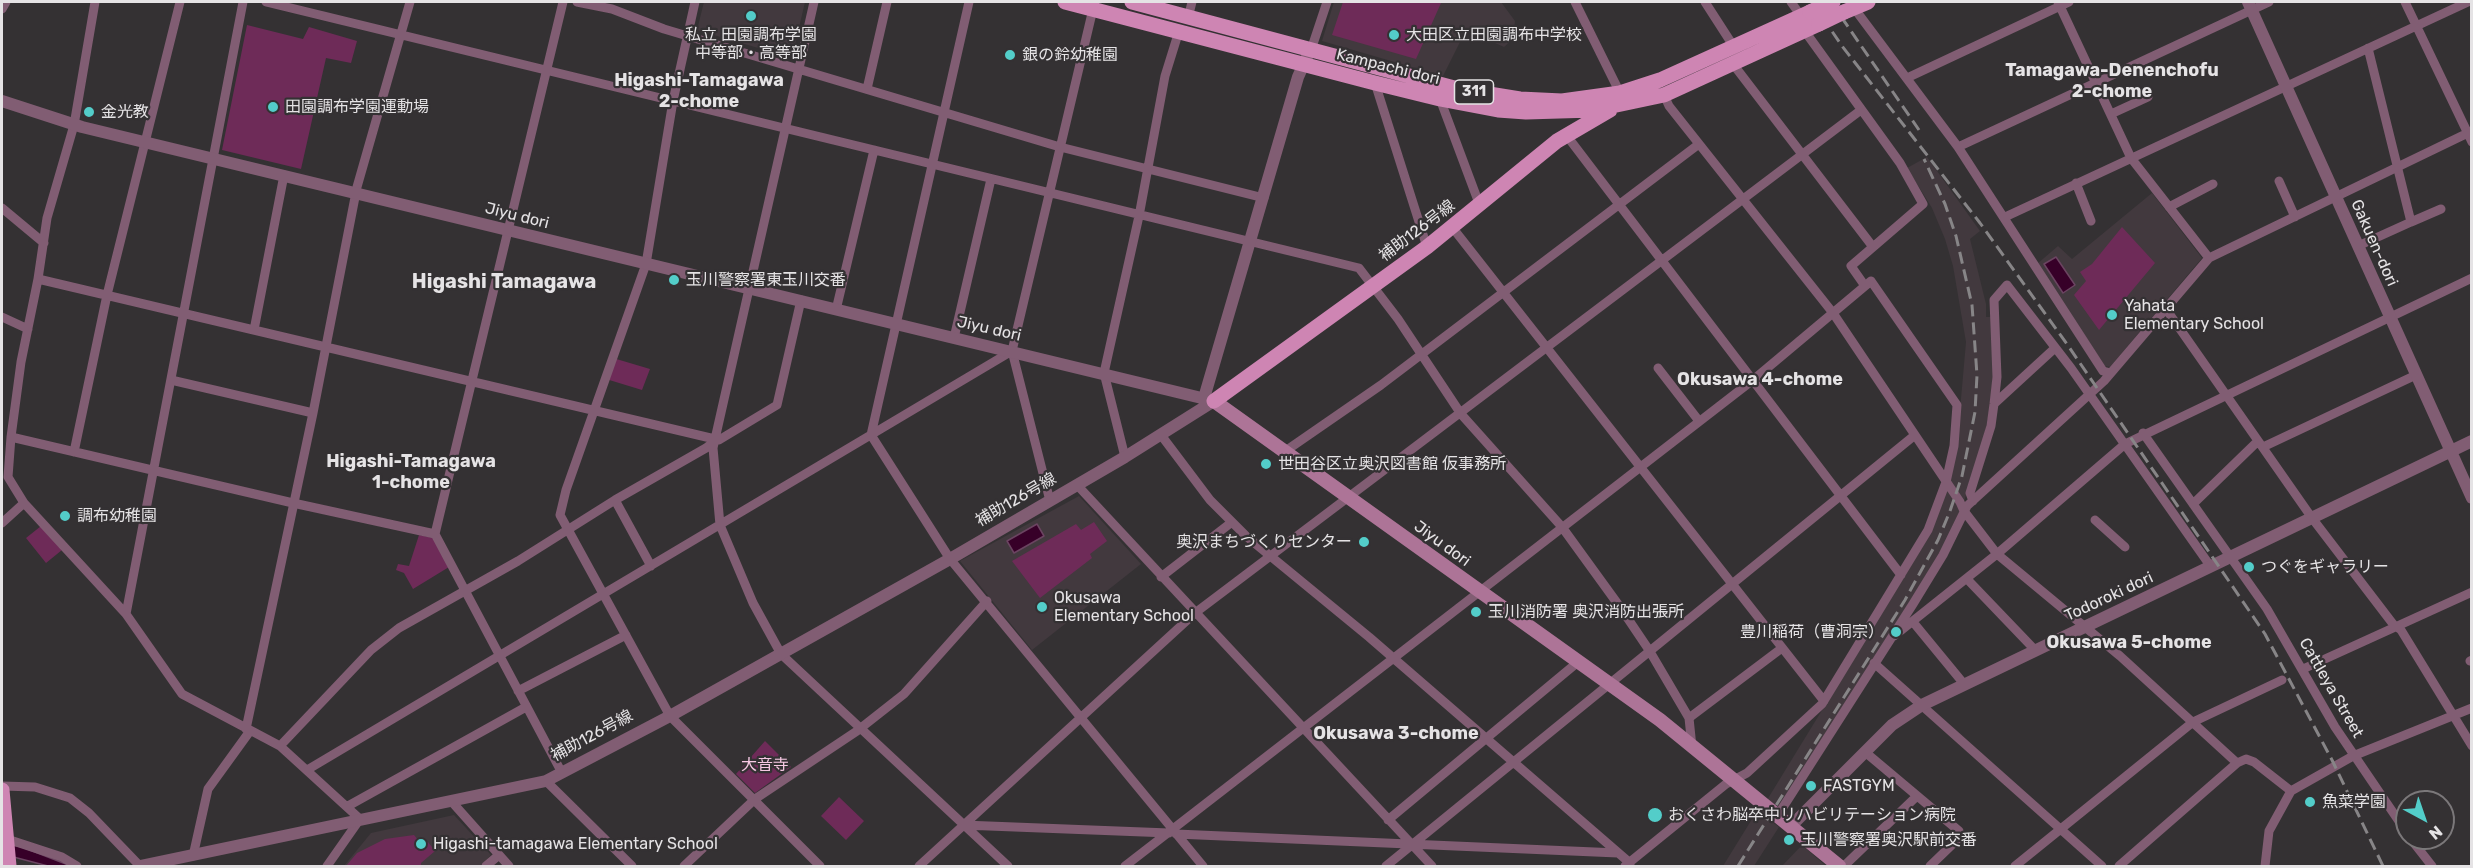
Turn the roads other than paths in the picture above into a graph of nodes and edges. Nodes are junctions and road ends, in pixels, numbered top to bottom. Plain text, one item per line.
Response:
1 (6, 2) edge
2 (95, 2) edge
3 (180, 2) edge
4 (243, 2) edge
5 (266, 2) edge
6 (410, 2) edge
7 (563, 2) edge
8 (577, 2) edge
9 (695, 2) edge
10 (814, 2) edge
11 (887, 2) edge
12 (969, 2) edge
13 (1065, 2) edge
14 (1132, 2) edge
15 (1192, 2) edge
16 (1327, 2) edge
17 (1575, 2) edge
18 (1705, 2) edge
19 (1791, 2) edge
20 (2069, 2) edge
21 (2269, 2) edge
22 (2405, 2) edge
23 (2468, 2) edge
24 (2059, 4) edge
25 (1850, 6) edge
26 (2250, 6) edge
27 (2, 9) edge
28 (1093, 9) junction
29 (1188, 18) junction
30 (1809, 21) junction
31 (2416, 25) junction
32 (1179, 32) junction
33 (401, 35) junction
34 (688, 36) junction
35 (1734, 47) junction
36 (2368, 48) junction
37 (1311, 50) junction
38 (1733, 64) junction
39 (1303, 65) junction
40 (798, 69) junction
41 (547, 71) junction
42 (1907, 78) junction
43 (2095, 82) junction
44 (1375, 83) junction
45 (2286, 86) junction
46 (867, 88) junction
47 (1664, 95) junction
48 (2148, 97) dead end
49 (1440, 99) junction
50 (2, 100) edge
51 (1618, 100) junction
52 (673, 101) junction
53 (1861, 110) junction
54 (944, 113) junction
55 (2111, 114) junction
56 (74, 125) junction
57 (786, 129) junction
58 (1567, 136) junction
59 (2470, 136) edge
60 (146, 142) junction
61 (1699, 144) junction
62 (1060, 147) junction
63 (1958, 147) junction
64 (874, 150) junction
65 (1802, 155) junction
66 (213, 158) junction
67 (2131, 158) junction
68 (933, 165) junction
69 (2398, 166) junction
70 (1147, 171) junction
71 (284, 175) junction
72 (991, 179) junction
73 (2279, 181) dead end
74 (2076, 183) junction
75 (2213, 184) dead end
76 (356, 193) junction
77 (1049, 193) junction
78 (2335, 196) junction
79 (1264, 198) junction
80 (1743, 200) junction
81 (1619, 204) junction
82 (1480, 206) junction
83 (2169, 207) junction
84 (2, 208) edge
85 (2441, 209) dead end
86 (1138, 216) junction
87 (2005, 217) junction
88 (2295, 217) junction
89 (2091, 221) dead end
90 (2411, 222) junction
91 (1452, 227) junction
92 (509, 231) junction
93 (1251, 242) junction
94 (44, 243) junction
95 (2358, 246) junction
96 (1427, 247) junction
97 (1873, 247) junction
98 (2209, 258) junction
99 (1662, 261) junction
100 (646, 264) junction
101 (2472, 278) edge
102 (38, 279) junction
103 (1865, 285) junction
104 (1373, 286) junction
105 (750, 288) junction
106 (1503, 292) junction
107 (107, 295) junction
108 (801, 300) junction
109 (2166, 309) junction
110 (836, 310) junction
111 (183, 313) junction
112 (1833, 313) junction
113 (2, 317) edge
114 (2389, 317) junction
115 (897, 324) junction
116 (28, 329) junction
117 (254, 330) junction
118 (954, 338) junction
119 (327, 348) junction
120 (1547, 348) junction
121 (2055, 348) junction
122 (1012, 351) junction
123 (1421, 354) junction
124 (1658, 368) dead end
125 (1104, 373) junction
126 (2111, 373) junction
127 (2416, 375) junction
128 (171, 380) junction
129 (1753, 380) junction
130 (472, 382) junction
131 (2090, 394) junction
132 (2227, 395) junction
133 (1209, 399) junction
134 (1994, 404) junction
135 (595, 412) junction
136 (313, 413) junction
137 (1461, 414) junction
138 (1699, 422) junction
139 (2143, 434) junction
140 (871, 435) junction
141 (1161, 435) junction
142 (1915, 435) junction
143 (10, 437) junction
144 (716, 440) junction
145 (2472, 441) edge
146 (2125, 444) junction
147 (2260, 444) junction
148 (2451, 451) junction
149 (74, 452) junction
150 (1284, 452) junction
151 (1125, 457) junction
152 (1640, 466) junction
153 (154, 472) junction
154 (5, 474) edge
155 (1946, 482) junction
156 (1078, 486) junction
157 (1840, 495) junction
158 (1348, 497) junction
159 (2472, 498) edge
160 (615, 500) junction
161 (1050, 501) junction
162 (1973, 501) junction
163 (24, 503) junction
164 (293, 503) junction
165 (2193, 504) junction
166 (1964, 511) junction
167 (2312, 518) junction
168 (2095, 520) dead end
169 (1232, 522) junction
170 (2, 523) edge
171 (720, 525) junction
172 (1562, 527) junction
173 (568, 529) junction
174 (435, 534) junction
175 (2126, 546) dead end
176 (1997, 554) junction
177 (2232, 556) junction
178 (1270, 557) junction
179 (950, 559) junction
180 (651, 566) junction
181 (2211, 567) junction
182 (1901, 575) junction
183 (1161, 577) junction
184 (1967, 579) junction
185 (1731, 583) junction
186 (463, 590) junction
187 (1479, 591) junction
188 (2472, 592) edge
189 (603, 593) junction
190 (987, 601) junction
191 (1195, 613) junction
192 (126, 614) junction
193 (1913, 622) junction
194 (2085, 627) junction
195 (2396, 627) junction
196 (626, 635) junction
197 (1887, 641) junction
198 (1782, 648) junction
199 (1649, 650) junction
200 (2035, 650) junction
201 (781, 654) junction
202 (499, 658) junction
203 (1393, 659) junction
204 (1578, 662) junction
205 (1874, 663) junction
206 (2303, 669) junction
207 (2282, 680) dead end
208 (1608, 683) junction
209 (1964, 684) junction
210 (518, 691) junction
211 (1824, 701) junction
212 (1922, 705) junction
213 (526, 708) junction
214 (2472, 708) edge
215 (670, 716) junction
216 (2453, 716) junction
217 (1081, 718) junction
218 (1689, 718) junction
219 (2193, 722) junction
220 (861, 728) junction
221 (1303, 729) junction
222 (248, 730) junction
223 (1485, 739) junction
224 (280, 746) junction
225 (2472, 746) edge
226 (1692, 747) junction
227 (1865, 752) junction
228 (2354, 756) junction
229 (1512, 762) junction
230 (2237, 763) junction
231 (307, 770) junction
232 (562, 773) junction
233 (546, 781) junction
234 (1733, 781) junction
235 (2, 788) edge
236 (2291, 791) junction
237 (1917, 796) junction
238 (755, 799) junction
239 (452, 802) junction
240 (348, 806) junction
241 (1778, 815) junction
242 (2395, 816) edge
243 (360, 819) junction
244 (1388, 820) junction
245 (963, 825) junction
246 (1791, 826) junction
247 (2061, 829) junction
248 (1173, 832) junction
249 (8, 841) junction
250 (1412, 844) junction
251 (2419, 850) edge
252 (1618, 853) junction
253 (499, 855) junction
254 (193, 856) junction
255 (9, 864) edge
256 (167, 864) edge
257 (1628, 865) edge
258 (77, 867) edge
259 (140, 867) edge
260 (327, 867) edge
261 (486, 867) edge
262 (509, 867) edge
263 (632, 867) edge
264 (684, 867) edge
265 (820, 867) edge
266 (919, 867) edge
267 (1008, 867) edge
268 (1125, 867) edge
269 (1203, 867) edge
270 (1386, 867) edge
271 (1432, 867) edge
272 (1839, 867) edge
273 (1844, 867) edge
274 (1930, 867) edge
275 (2015, 867) edge
276 (2102, 867) edge
277 (2119, 867) edge
278 (2265, 867) edge
279 (2432, 867) edge

1 - 27 street
2 - 56 street
3 - 60 street
4 - 66 street
5 - 33 street
6 - 33 street
7 - 41 street
8 - 34 street
9 - 34 street
10 - 40 street
11 - 46 street
12 - 54 street
13 - 28 main road, Kampachi dori / 311
14 - 29 main road, Kampachi dori / 311
15 - 29 street
16 - 37 street
17 - 51 street
18 - 35 street
19 - 30 street
20 - 24 street
21 - 26 street
22 - 31 street
23 - 31 street
24 - 42 street
24 - 43 street
25 - 30 main road, Kampachi dori / 311, bridge
25 - 42 street
26 - 43 street
26 - 45 street, Gakuen-dori
28 - 32 main road, Kampachi dori / 311
28 - 62 street
29 - 37 main road, Kampachi dori / 311
30 - 35 main road, Kampachi dori / 311
30 - 38 main road, Kampachi dori / 311
30 - 53 street
31 - 36 street
31 - 59 street
32 - 39 main road, Kampachi dori / 311
32 - 70 street
33 - 41 street
33 - 76 street
34 - 40 street
34 - 52 street
35 - 51 main road, Kampachi dori / 311
36 - 45 street
36 - 69 street
37 - 39 street
37 - 51 main road, Kampachi dori / 311
38 - 47 main road, Kampachi dori / 311
38 - 65 street
39 - 44 main road, Kampachi dori / 311
39 - 79 street
40 - 46 street
40 - 57 street
41 - 52 street
41 - 92 street
42 - 63 street
43 - 55 street
43 - 63 street
44 - 49 main road, Kampachi dori / 311
44 - 96 street
45 - 67 street
45 - 78 street, Gakuen-dori
46 - 54 street
47 - 51 main road, Kampachi dori / 311
47 - 61 street
48 - 55 street
49 - 51 main road, Kampachi dori / 311
49 - 82 street
50 - 56 street, Jiyu dori
51 - 58 main road, 補助126号線 / 311
52 - 57 street
52 - 100 street
53 - 65 street
53 - 97 street
54 - 62 street
54 - 68 street
55 - 67 street
56 - 60 street, Jiyu dori
56 - 94 street
57 - 64 street
57 - 105 street
58 - 81 street
58 - 82 main road, 補助126号線 / 311
59 - 69 street
60 - 66 street, Jiyu dori
60 - 107 street
61 - 80 street
61 - 81 street
62 - 70 street
62 - 77 street
63 - 87 street
64 - 68 street
64 - 110 street
65 - 80 street
65 - 97 street
66 - 71 street, Jiyu dori
66 - 111 street
67 - 74 street
67 - 83 street
68 - 72 street
68 - 115 street
69 - 78 street
69 - 90 street
70 - 79 street
70 - 86 street
71 - 76 street, Jiyu dori
71 - 117 street
72 - 77 street
72 - 118 street
73 - 88 street
74 - 87 street
74 - 89 street
75 - 83 street
76 - 92 street, Jiyu dori
76 - 119 street
77 - 86 street
77 - 122 street
78 - 88 street
78 - 95 street, Gakuen-dori
79 - 93 street
80 - 99 street
80 - 112 street
81 - 99 street
81 - 106 street
82 - 91 main road, 補助126号線 / 311
83 - 98 street
84 - 94 street
85 - 90 street
86 - 93 street
86 - 125 street
87 - 126 street
88 - 98 street
90 - 95 street
91 - 96 main road, 補助126号線 / 311
91 - 106 street
92 - 100 street, Jiyu dori
92 - 130 street
93 - 104 street
93 - 133 street
94 - 102 street
95 - 114 street, Gakuen-dori
96 - 104 main road, 補助126号線 / 311
97 - 103 street
98 - 109 street
99 - 120 street
99 - 129 street
100 - 105 street, Jiyu dori
100 - 135 street
101 - 114 street
102 - 107 street
102 - 116 street
103 - 112 street
103 - 155 street
104 - 123 street
104 - 133 main road, 補助126号線 / 311
105 - 108 street, Jiyu dori
105 - 144 street
106 - 120 street
106 - 123 street
107 - 111 street
107 - 149 street
108 - 110 street, Jiyu dori
108 - 144 street
109 - 126 street
109 - 132 street
110 - 115 street, Jiyu dori
111 - 117 street
111 - 128 street
112 - 129 street
112 - 142 street
113 - 116 street
114 - 127 street, Gakuen-dori
114 - 132 street
115 - 118 street, Jiyu dori
115 - 140 street
116 - 143 street
117 - 119 street
118 - 122 street, Jiyu dori
119 - 130 street
119 - 136 street
120 - 137 street
120 - 152 street
121 - 131 street
121 - 134 street
121 - 134 street
122 - 125 street, Jiyu dori
122 - 140 street
122 - 161 street
123 - 137 street
123 - 150 street
124 - 138 street
125 - 133 street, Jiyu dori
125 - 151 street
126 - 131 street
127 - 147 street
127 - 148 street, Gakuen-dori
128 - 136 street
128 - 153 street
129 - 138 street
129 - 157 street
130 - 135 street
130 - 174 street
131 - 146 street
131 - 162 street
132 - 139 street
132 - 147 street
133 - 141 street, 補助126号線
133 - 150 main road, Jiyu dori
134 - 162 street
135 - 144 street
135 - 173 street
136 - 164 street
137 - 158 street
137 - 172 street
138 - 152 street
139 - 146 street
139 - 165 street, Cattleya Street
140 - 171 street
140 - 179 street
141 - 151 street, 補助126号線
141 - 169 street
142 - 155 street
142 - 157 street
143 - 149 street
143 - 154 street
144 - 160 street
144 - 171 street
145 - 148 street, Todoroki dori
146 - 176 street
146 - 181 street
147 - 165 street
147 - 167 street
148 - 159 street, Gakuen-dori
148 - 167 street, Todoroki dori
149 - 153 street
150 - 158 main road, Jiyu dori
151 - 156 street, 補助126号線
152 - 172 street
152 - 185 street
153 - 164 street
153 - 192 street
154 - 163 street
155 - 166 street
155 - 182 street
156 - 161 street, 補助126号線
156 - 183 street
157 - 182 street
157 - 185 street
158 - 178 street
158 - 187 main road, Jiyu dori
160 - 173 street
160 - 180 street
161 - 179 street, 補助126号線
162 - 166 street
163 - 170 street
163 - 192 street
164 - 174 street
164 - 222 street
165 - 177 street, Cattleya Street
166 - 176 street
166 - 197 street
167 - 177 street, Todoroki dori
167 - 195 street
168 - 175 street
169 - 178 street
169 - 183 street
171 - 180 street
171 - 201 street
172 - 187 street
172 - 199 street
173 - 186 street
173 - 189 street
174 - 186 street
176 - 184 street
176 - 194 street
177 - 181 street, Todoroki dori
177 - 206 street, Cattleya Street
178 - 191 street
178 - 203 street
179 - 190 street
179 - 201 street, 補助126号線
180 - 189 street
181 - 194 street, Todoroki dori
182 - 211 street
183 - 191 street
184 - 193 street
184 - 200 street
185 - 198 street
185 - 199 street
186 - 202 street
186 - 224 street
187 - 203 street
187 - 204 main road, Jiyu dori
188 - 195 street
189 - 196 street
189 - 202 street
190 - 217 street
190 - 220 street
191 - 217 street
191 - 221 street
192 - 222 street
193 - 197 street
193 - 209 street
194 - 200 street, Todoroki dori
194 - 219 street
195 - 206 street
195 - 216 street
196 - 210 street
196 - 215 street
197 - 205 street
198 - 211 street
198 - 218 street
199 - 208 street
199 - 218 street
200 - 209 street, Todoroki dori
201 - 215 street, 補助126号線
201 - 220 street
202 - 210 street
202 - 231 street
203 - 221 street
203 - 223 street
204 - 208 main road, Jiyu dori
204 - 223 street
205 - 212 street
205 - 241 street
206 - 228 street, Cattleya Street
207 - 219 street
208 - 226 main road, Jiyu dori
208 - 229 street
209 - 212 street, Todoroki dori
210 - 213 street
211 - 234 street
212 - 227 street, Todoroki dori
212 - 247 street
213 - 232 street
213 - 240 street
214 - 216 street
215 - 232 street, 補助126号線
215 - 238 street
216 - 225 street
216 - 228 street
217 - 245 street
217 - 248 street
218 - 226 street
219 - 230 street
219 - 247 street
220 - 238 street
220 - 245 street
221 - 244 street
221 - 248 street
222 - 224 street
222 - 254 street
223 - 229 street
223 - 244 street
224 - 231 street
226 - 234 main road, Jiyu dori
227 - 237 street
227 - 246 street, Todoroki dori
228 - 236 street
228 - 242 street, Cattleya Street
229 - 250 street
229 - 252 street
230 - 236 street
230 - 277 street
231 - 240 street
232 - 233 street, 補助126号線
233 - 239 street, 補助126号線
233 - 263 street
234 - 241 main road, Jiyu dori
234 - 257 street
235 - 249 main road
235 - 259 street
236 - 278 street
237 - 273 street
237 - 274 street
238 - 264 street
238 - 265 street
239 - 243 street, 補助126号線
239 - 253 street
240 - 243 street
241 - 246 main road, Jiyu dori
243 - 254 street, 補助126号線
243 - 260 street
244 - 250 street
245 - 248 street
245 - 266 street
245 - 267 street
246 - 272 main road, Jiyu dori
247 - 275 street
247 - 276 street
248 - 250 street
248 - 268 street
248 - 269 street
249 - 255 main road
249 - 258 street
250 - 252 street
250 - 270 street
250 - 271 street
251 - 279 street
252 - 257 street
253 - 261 street
253 - 262 street
254 - 256 street, 補助126号線
256 - 259 street, 補助126号線

